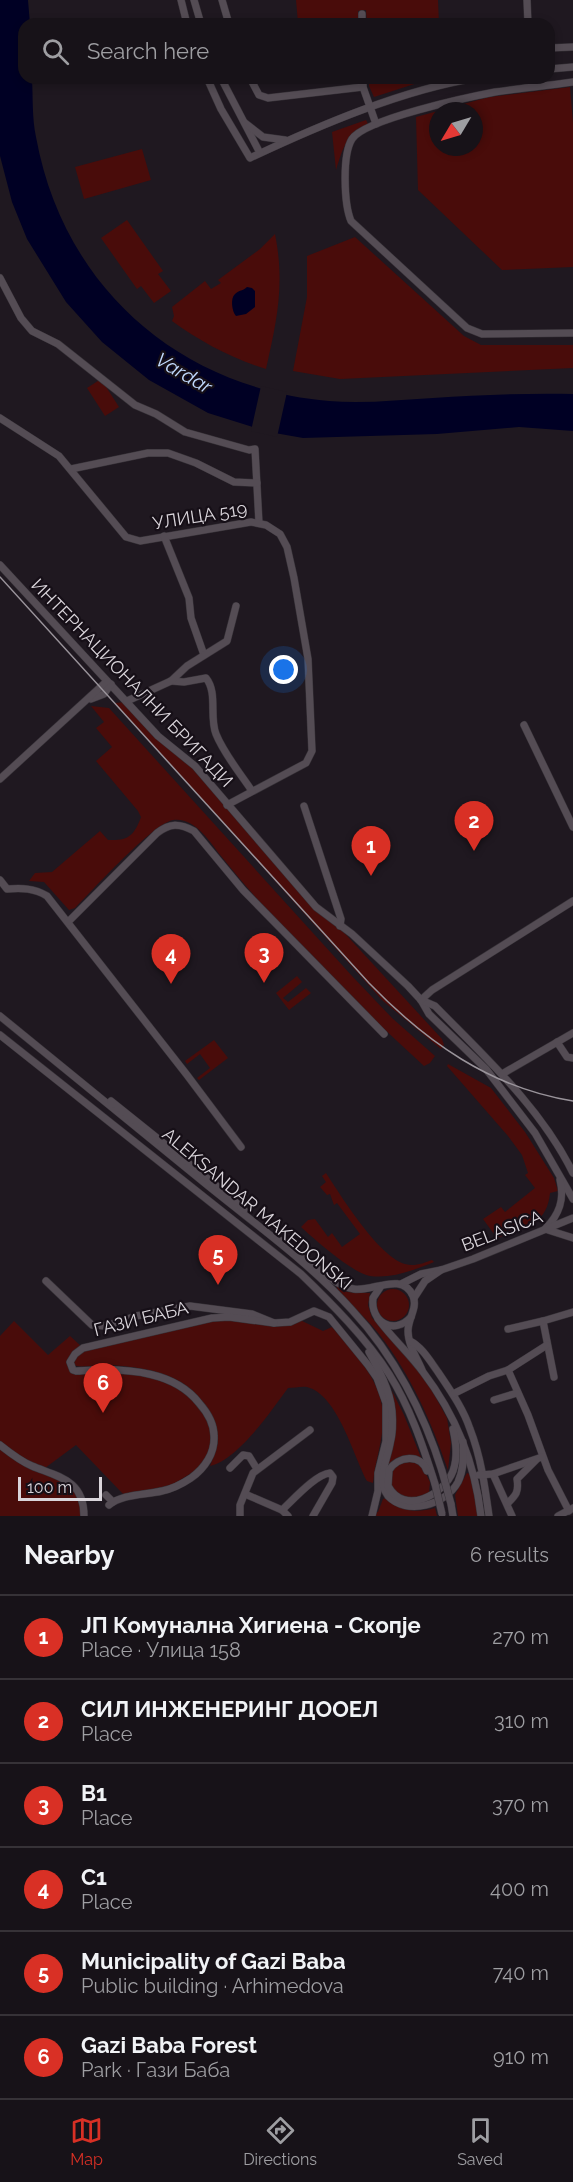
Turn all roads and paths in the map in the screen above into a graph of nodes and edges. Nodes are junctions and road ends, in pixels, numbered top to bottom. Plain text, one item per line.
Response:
1 (181, 0) edge
2 (194, 0) edge
3 (222, 0) edge
4 (527, 0) edge
5 (362, 14) dead end
6 (186, 18) edge
7 (199, 18) edge
8 (227, 18) edge
9 (362, 18) edge
10 (528, 18) edge
11 (573, 47) edge
12 (555, 48) edge
13 (573, 67) edge
14 (555, 68) edge
15 (573, 82) edge
16 (210, 84) edge
17 (224, 84) edge
18 (253, 84) edge
19 (446, 84) edge
20 (363, 87) joint
21 (372, 108) junction
22 (238, 114) junction
23 (376, 124) junction
24 (289, 140) junction
25 (260, 153) junction
26 (0, 278) edge
27 (573, 333) edge
28 (0, 418) edge
29 (71, 469) junction
30 (257, 483) junction
31 (259, 523) junction
32 (164, 536) junction
33 (0, 565) edge
34 (236, 606) dead end
35 (204, 655) junction
36 (171, 681) junction
37 (109, 683) junction
38 (104, 694) junction
39 (127, 701) junction
40 (86, 702) junction
41 (524, 725) dead end
42 (0, 779) edge
43 (252, 791) junction
44 (227, 805) junction
45 (304, 806) dead end
46 (570, 812) edge
47 (573, 827) edge
48 (0, 880) edge
49 (573, 901) edge
50 (68, 922) junction
51 (340, 926) junction
52 (421, 1000) junction
53 (0, 1016) edge
54 (573, 1033) edge
55 (384, 1034) dead end
56 (0, 1035) edge
57 (557, 1042) junction
58 (573, 1058) edge
59 (502, 1074) junction
60 (241, 1147) dead end
61 (558, 1169) junction
62 (573, 1173) edge
63 (573, 1199) edge
64 (573, 1218) edge
65 (545, 1231) junction
66 (271, 1236) junction
67 (573, 1238) edge
68 (441, 1270) junction
69 (46, 1281) dead end
70 (401, 1284) junction
71 (381, 1286) junction
72 (414, 1298) junction
73 (573, 1312) edge
74 (411, 1316) junction
75 (378, 1319) junction
76 (543, 1321) junction
77 (274, 1323) junction
78 (508, 1329) dead end
79 (361, 1339) junction
80 (410, 1341) junction
81 (547, 1345) junction
82 (422, 1370) junction
83 (508, 1371) junction
84 (554, 1377) dead end
85 (517, 1393) junction
86 (453, 1394) junction
87 (494, 1400) dead end
88 (449, 1415) junction
89 (310, 1430) dead end
90 (463, 1442) junction
91 (0, 1445) edge
92 (539, 1458) junction
93 (230, 1468) dead end
94 (257, 1469) junction
95 (494, 1474) junction
96 (474, 1475) junction
97 (483, 1476) junction
98 (435, 1484) junction
99 (245, 1494) junction
100 (106, 1495) dead end
101 (508, 1503) junction
102 (571, 1509) edge
103 (282, 1510) junction
104 (441, 1515) edge
105 (84, 1516) edge
106 (240, 1516) edge
107 (288, 1516) edge
108 (313, 1516) edge
109 (372, 1516) edge
110 (453, 1516) edge
111 (481, 1516) edge
112 (489, 1516) edge
113 (512, 1516) edge
114 (558, 1516) edge

1 - 6 street
2 - 7 street
3 - 8 street
4 - 10 street
5 - 9 street
11 - 12 street
13 - 14 street
15 - 23 street
16 - 25 street
17 - 22 street
18 - 20 street
19 - 21 street
20 - 21 street
21 - 23 street
21 - 24 street
22 - 24 street
22 - 25 street
23 - 27 street
24 - 25 street
26 - 30 street
28 - 29 street
29 - 30 street
29 - 32 street, УЛИЦА 519
30 - 31 street
31 - 32 street, УЛИЦА 519
31 - 43 street
32 - 35 street
33 - 37 street, ИНТЕРНАЦИОНАЛНИ БРИГАДИ
34 - 35 street
35 - 36 street
36 - 39 street
36 - 43 street
37 - 38 street, ИНТЕРНАЦИОНАЛНИ БРИГАДИ
37 - 39 street, ИНТЕРНАЦИОНАЛНИ БРИГАДИ
37 - 40 street
38 - 39 street
38 - 40 street
39 - 44 street, ИНТЕРНАЦИОНАЛНИ БРИГАДИ
40 - 42 street
41 - 46 street
43 - 44 street
44 - 51 street, ИНТЕРНАЦИОНАЛНИ БРИГАДИ
45 - 51 street
46 - 47 street
48 - 50 street
49 - 52 street
50 - 55 street
50 - 60 street
51 - 52 street, ИНТЕРНАЦИОНАЛНИ БРИГАДИ
52 - 59 street
52 - 61 street
53 - 66 street, ALEKSANDAR MAKEDONSKI
54 - 57 street
56 - 79 street, ALEKSANDAR MAKEDONSKI
57 - 58 street
57 - 59 street
59 - 62 street
61 - 63 street
61 - 65 street
64 - 65 street, BELASICA
65 - 67 street
65 - 68 street, BELASICA
66 - 71 street
66 - 110 street, ALEKSANDAR MAKEDONSKI, bridge
68 - 70 street, BELASICA
68 - 72 street, BELASICA
69 - 77 street
70 - 71 street
70 - 72 street
71 - 75 street
72 - 74 street
73 - 76 street
74 - 75 street
74 - 80 street
75 - 82 street
76 - 78 street
76 - 81 street
77 - 100 street, ГАЗИ БАБА
77 - 109 street
79 - 90 street
79 - 98 street, ALEKSANDAR MAKEDONSKI
80 - 82 street
80 - 86 street
81 - 83 street
81 - 84 street
82 - 88 street
83 - 85 street
83 - 86 street
85 - 87 street
85 - 92 street
86 - 97 street
88 - 90 street
88 - 98 street
89 - 94 street
90 - 96 street
91 - 105 street
92 - 95 street
92 - 101 street
92 - 102 street
93 - 94 street
94 - 99 street
95 - 97 street
95 - 101 street
96 - 97 street
96 - 111 street
97 - 112 street
98 - 104 street, ALEKSANDAR MAKEDONSKI, bridge
99 - 103 street
99 - 106 street
101 - 113 street
102 - 114 street
103 - 107 street
103 - 108 street

